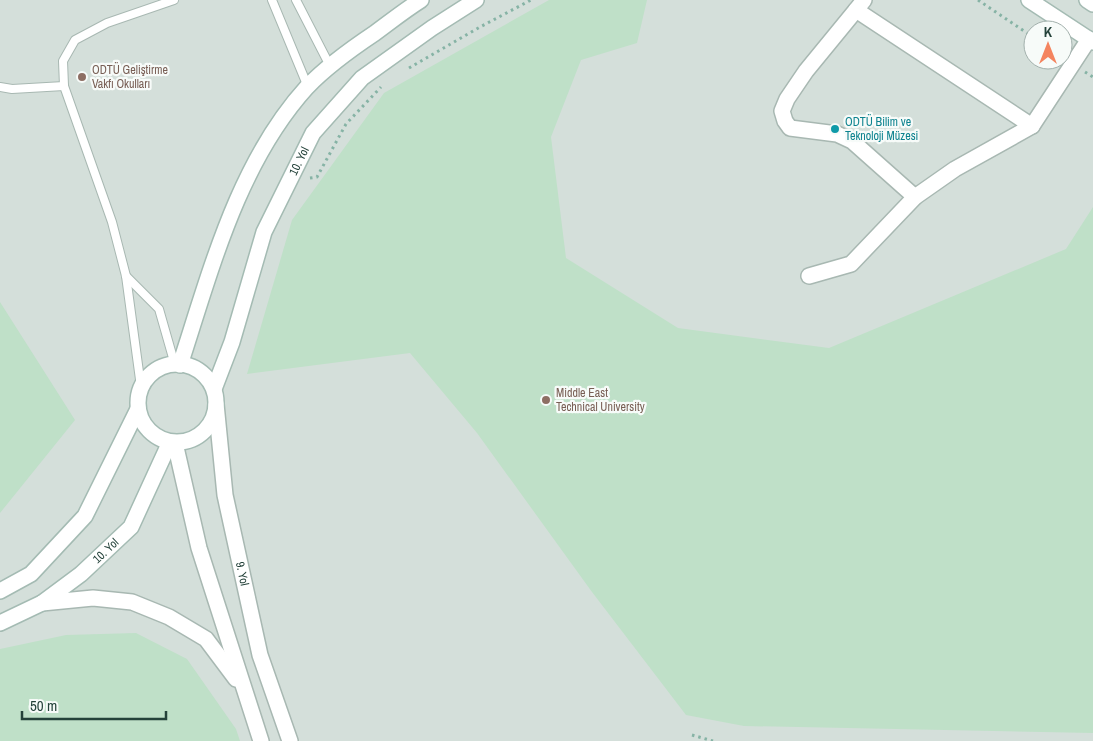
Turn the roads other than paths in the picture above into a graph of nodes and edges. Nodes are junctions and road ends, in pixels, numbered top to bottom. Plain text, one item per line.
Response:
1 (174, 0) edge
2 (272, 0) edge
3 (296, 0) edge
4 (421, 0) edge
5 (476, 0) edge
6 (1029, 0) edge
7 (1087, 0) edge
8 (1093, 4) edge
9 (860, 5) edge
10 (1091, 40) edge
11 (330, 66) junction
12 (64, 86) junction
13 (0, 87) edge
14 (308, 87) junction
15 (1032, 126) junction
16 (915, 198) junction
17 (126, 276) junction
18 (810, 276) dead end
19 (178, 364) junction
20 (141, 387) junction
21 (215, 396) junction
22 (138, 409) junction
23 (173, 442) junction
24 (0, 591) edge
25 (42, 603) junction
26 (0, 623) edge
27 (242, 688) junction
28 (261, 741) edge
29 (290, 741) edge

1 - 12 lane
2 - 14 lane
3 - 11 lane
4 - 11 street
5 - 21 street, 10. Yol
6 - 10 street
7 - 8 street
9 - 15 street
9 - 16 street
10 - 15 street
11 - 14 street
12 - 13 lane
12 - 17 lane
14 - 19 street
15 - 16 street
16 - 18 street
17 - 19 lane
17 - 20 lane
19 - 20 street
19 - 21 street
20 - 22 street
21 - 23 street, 10. Yol
21 - 29 street, 9. Yol
22 - 23 street
22 - 24 street
23 - 25 street, 10. Yol
23 - 27 street
25 - 26 street, 10. Yol
25 - 27 street
27 - 28 street

